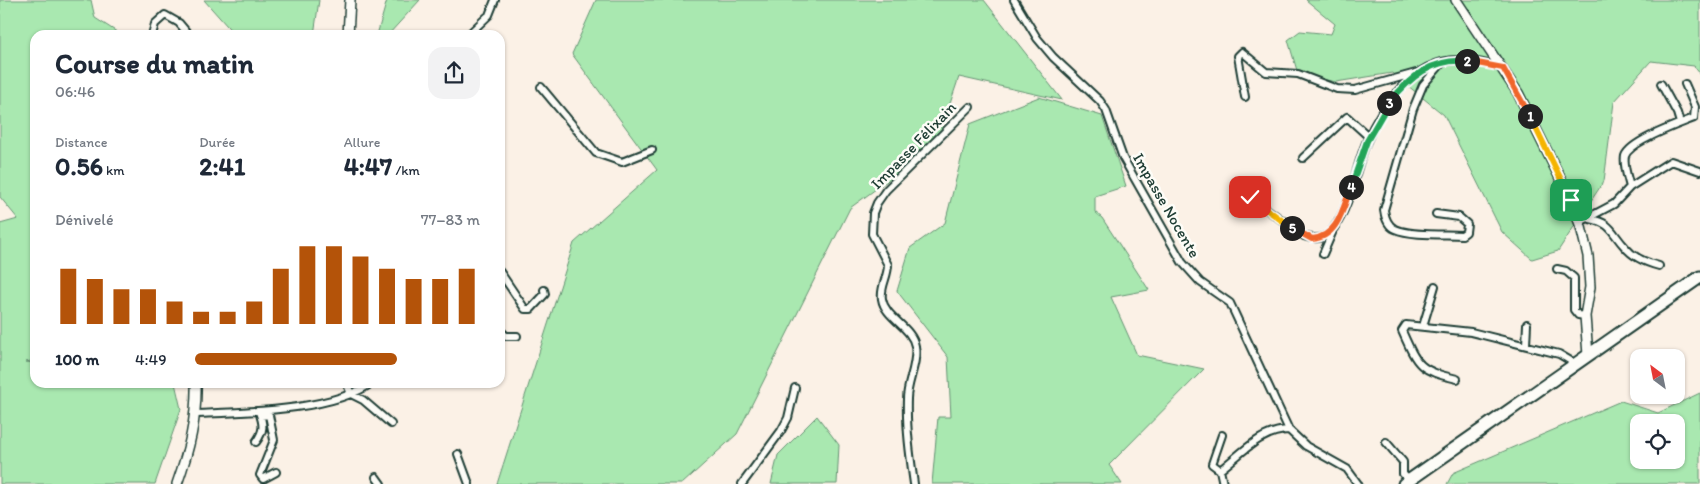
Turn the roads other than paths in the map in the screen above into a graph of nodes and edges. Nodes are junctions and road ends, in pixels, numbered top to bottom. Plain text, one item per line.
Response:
1 (350, 0) edge
2 (495, 0) edge
3 (1014, 0) edge
4 (1456, 0) edge
5 (153, 30) edge
6 (185, 30) edge
7 (348, 30) edge
8 (473, 30) edge
9 (1442, 63) junction
10 (1503, 68) junction
11 (1417, 73) junction
12 (1661, 84) dead end
13 (1685, 84) dead end
14 (541, 86) dead end
15 (1245, 96) dead end
16 (970, 107) dead end
17 (1680, 123) junction
18 (1369, 137) junction
19 (652, 150) dead end
20 (1303, 158) dead end
21 (1700, 171) edge
22 (1630, 187) junction
23 (1250, 197) dead end
24 (1436, 214) dead end
25 (1590, 219) junction
26 (1580, 222) junction
27 (1334, 228) junction
28 (1323, 254) dead end
29 (1659, 266) dead end
30 (1557, 269) dead end
31 (1700, 277) edge
32 (505, 279) edge
33 (1435, 286) dead end
34 (544, 290) dead end
35 (1585, 316) junction
36 (1526, 324) dead end
37 (1423, 326) junction
38 (505, 335) edge
39 (517, 336) dead end
40 (1526, 345) junction
41 (1588, 355) junction
42 (1576, 364) junction
43 (1457, 380) dead end
44 (196, 388) edge
45 (348, 388) edge
46 (362, 388) edge
47 (795, 388) dead end
48 (351, 394) junction
49 (260, 413) junction
50 (196, 414) junction
51 (391, 424) dead end
52 (1288, 430) junction
53 (1222, 435) dead end
54 (256, 442) dead end
55 (1386, 442) dead end
56 (458, 454) dead end
57 (1220, 470) junction
58 (276, 472) dead end
59 (376, 477) dead end
60 (1407, 482) edge
61 (177, 484) edge
62 (381, 484) edge
63 (469, 484) edge
64 (742, 484) edge
65 (914, 484) edge
66 (1223, 484) edge
67 (1358, 484) edge

1 - 7 main road
2 - 8 street
3 - 52 street, Impasse Nocente
4 - 10 main road
5 - 6 street
9 - 10 street
9 - 11 street
9 - 24 street
10 - 26 main road
11 - 15 street
11 - 18 street
12 - 17 street
13 - 17 street
14 - 19 street
16 - 65 street, Impasse Félixain
17 - 22 street
18 - 20 street
18 - 27 street
21 - 22 street
22 - 25 street
23 - 27 street
25 - 26 street
25 - 29 street
26 - 35 main road
27 - 28 street
30 - 35 street
31 - 41 highway
32 - 34 street
33 - 37 street
35 - 41 main road
36 - 40 street
37 - 40 street
37 - 43 street
38 - 39 street
40 - 42 street
41 - 42 highway
42 - 60 highway
44 - 50 main road
45 - 48 street
46 - 48 street
47 - 64 street
48 - 49 street
48 - 51 street
49 - 50 street
49 - 54 street
49 - 58 street
50 - 61 main road
52 - 57 street
52 - 67 street, Impasse Nocente
53 - 57 street
55 - 60 street
56 - 63 street
57 - 66 street
59 - 62 street

